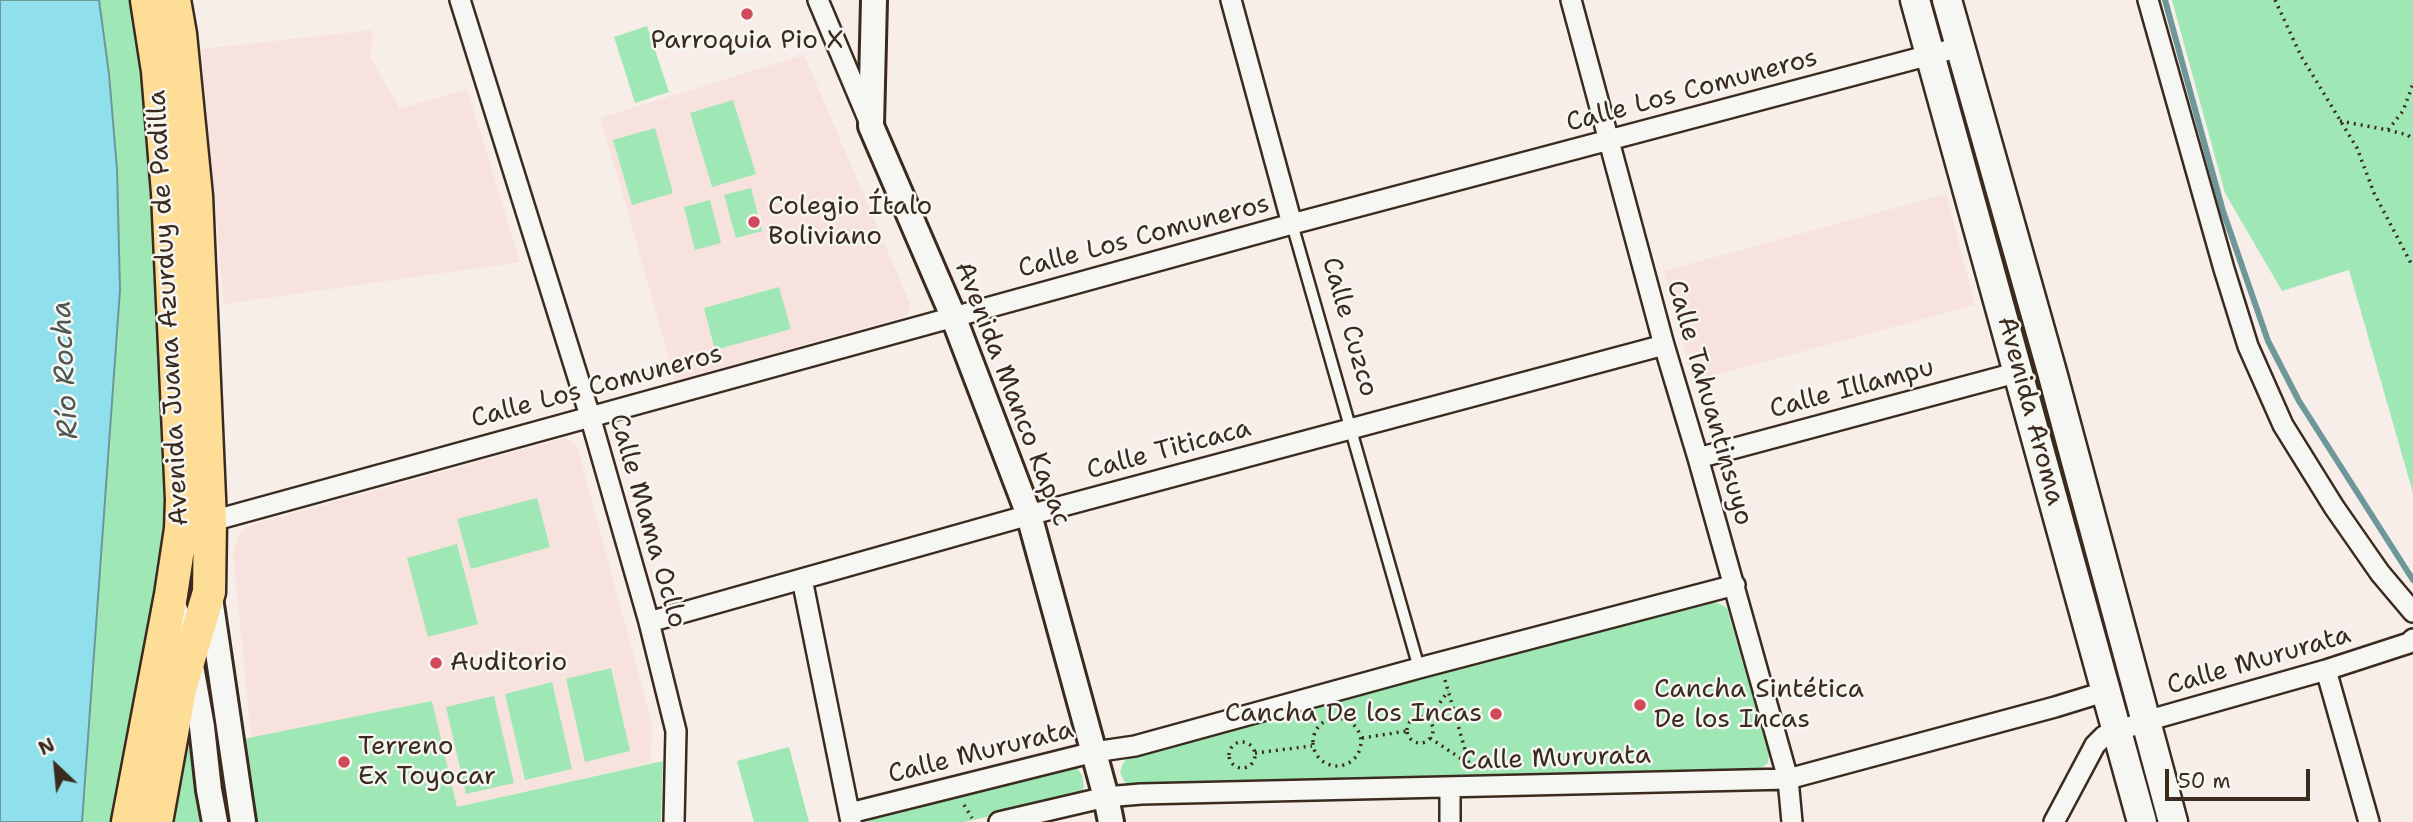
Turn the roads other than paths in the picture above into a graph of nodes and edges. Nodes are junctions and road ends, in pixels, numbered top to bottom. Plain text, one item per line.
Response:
1 (147, 0) edge
2 (174, 0) edge
3 (460, 0) edge
4 (818, 0) edge
5 (1231, 0) edge
6 (1570, 0) edge
7 (1915, 0) edge
8 (1947, 0) edge
9 (2148, 0) edge
10 (879, 1) edge
11 (1960, 47) junction
12 (1929, 55) junction
13 (871, 126) junction
14 (1608, 141) junction
15 (1292, 224) junction
16 (953, 316) junction
17 (1664, 345) junction
18 (2019, 372) junction
19 (590, 416) junction
20 (1351, 428) junction
21 (1698, 458) junction
22 (1029, 515) junction
23 (195, 525) junction
24 (802, 579) junction
25 (1735, 585) junction
26 (208, 592) junction
27 (171, 595) junction
28 (2413, 612) edge
29 (649, 622) junction
30 (2413, 639) edge
31 (189, 655) junction
32 (1419, 668) junction
33 (2326, 670) junction
34 (2107, 691) junction
35 (2146, 721) junction
36 (2118, 730) junction
37 (1094, 752) junction
38 (1788, 779) junction
39 (1450, 788) junction
40 (1106, 797) junction
41 (851, 817) edge
42 (128, 822) edge
43 (156, 822) edge
44 (215, 822) edge
45 (243, 822) edge
46 (674, 822) edge
47 (999, 822) edge
48 (1111, 822) edge
49 (1450, 822) edge
50 (1792, 822) edge
51 (2054, 822) edge
52 (2142, 822) edge
53 (2173, 822) edge
54 (2369, 822) edge

1 - 23 main road, Avenida Juana Azurduy de Padilla
2 - 23 main road, Avenida Juana Azurduy de Padilla
3 - 19 street, Calle Mama Ocllo
4 - 13 street, Avenida Manco Kapac
5 - 15 street, Calle Cuzco
6 - 14 street, Calle Tahuantinsuyo
7 - 12 main road, Avenida Aroma
8 - 11 main road, Avenida Aroma
9 - 28 street
10 - 13 street
11 - 12 street, Calle Los Comuneros
11 - 35 main road, Avenida Aroma
12 - 14 street, Calle Los Comuneros
12 - 18 main road, Avenida Aroma
13 - 16 street, Avenida Manco Kapac
14 - 15 street, Calle Los Comuneros
14 - 17 street, Calle Tahuantinsuyo
15 - 16 street, Calle Los Comuneros
15 - 20 lane, Calle Cuzco
16 - 19 street, Calle Los Comuneros
16 - 22 street, Avenida Manco Kapac
17 - 20 street, Calle Titicaca
17 - 21 street, Calle Tahuantinsuyo
18 - 21 street, Calle Illampu
18 - 34 main road, Avenida Aroma
19 - 23 street, Calle Los Comuneros
19 - 29 street, Calle Mama Ocllo
20 - 22 street, Calle Titicaca
20 - 32 lane, Calle Cuzco
21 - 25 street, Calle Tahuantinsuyo
22 - 24 street, Calle Titicaca
22 - 37 street, Avenida Manco Kapac
23 - 26 main road, Avenida Juana Azurduy de Padilla
23 - 27 main road, Avenida Juana Azurduy de Padilla
24 - 29 street, Calle Titicaca
24 - 41 street
25 - 32 street, Calle Mururata
25 - 38 street, Calle Tahuantinsuyo
26 - 27 main road
26 - 31 main road
26 - 45 street, Avenida Juana Azurduy de Padilla
27 - 31 street, Avenida Juana Azurduy de Padilla
27 - 42 main road
29 - 46 street, Calle Mama Ocllo
30 - 33 street, Calle Mururata
31 - 43 main road
31 - 44 street, Avenida Juana Azurduy de Padilla
32 - 37 street, Calle Mururata
33 - 35 street, Calle Mururata
33 - 54 street
34 - 36 main road, Avenida Aroma
34 - 38 street, Calle Mururata
35 - 36 street, Calle Mururata
35 - 53 main road, Avenida Aroma
36 - 51 street
36 - 52 main road, Avenida Aroma
37 - 40 street, Avenida Manco Kapac
37 - 41 street, Calle Mururata
38 - 39 street, Calle Mururata
38 - 50 street, Calle Tahuantinsuyo
39 - 40 street, Calle Mururata
39 - 49 street
40 - 47 street, Calle Mururata
40 - 48 street, Avenida Manco Kapac

